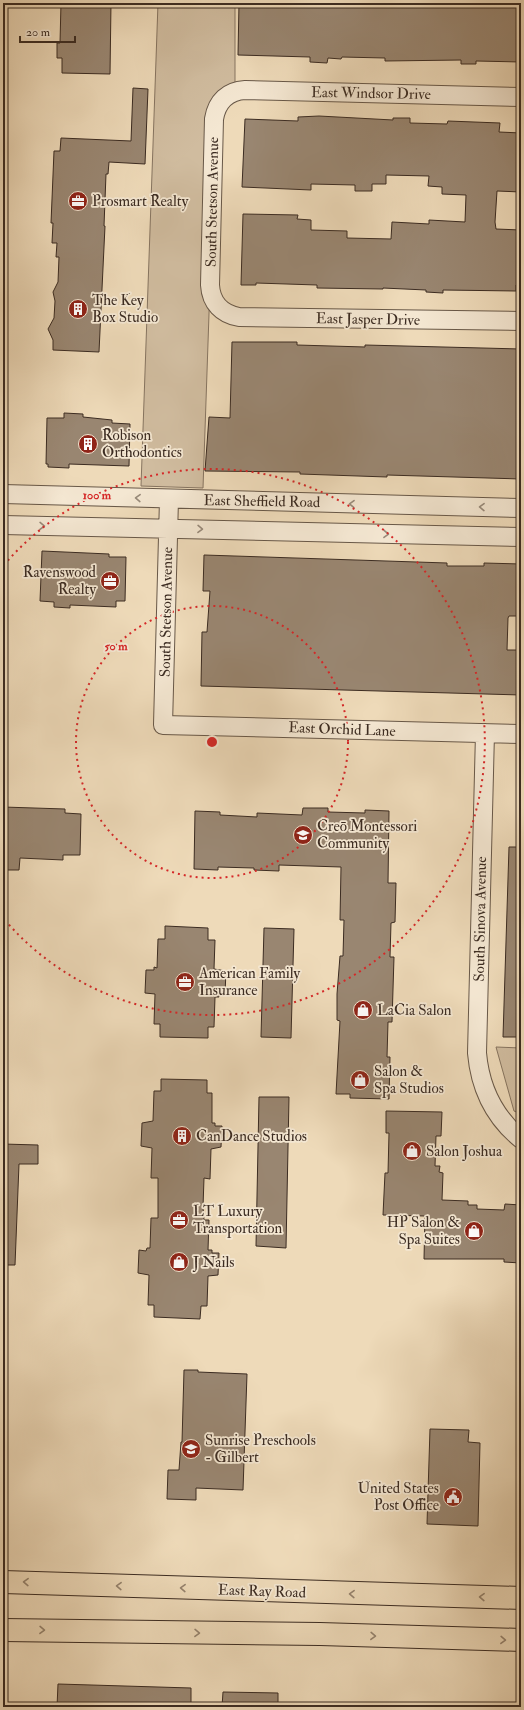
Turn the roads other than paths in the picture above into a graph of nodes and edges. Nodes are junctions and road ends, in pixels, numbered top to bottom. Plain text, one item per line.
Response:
1 (521, 97) edge
2 (224, 98) joint
3 (218, 307) joint
4 (521, 321) edge
5 (3, 494) edge
6 (169, 499) junction
7 (521, 508) edge
8 (3, 525) edge
9 (168, 528) junction
10 (521, 537) edge
11 (163, 725) joint
12 (485, 733) junction
13 (521, 734) edge
14 (521, 1139) edge
15 (3, 1582) edge
16 (521, 1598) edge
17 (3, 1630) edge
18 (521, 1640) edge

1 - 2 street, East Windsor Drive
2 - 3 street, South Stetson Avenue
3 - 4 street, East Jasper Drive
6 -> 5 street, East Sheffield Road
7 -> 6 street, East Sheffield Road
6 - 9 street, South Stetson Avenue
8 -> 9 street, East Sheffield Road
9 -> 10 street, East Sheffield Road
9 - 11 street, South Stetson Avenue
11 - 12 street, East Orchid Lane
12 - 13 street, East Orchid Lane
12 - 14 street, South Sinova Avenue
16 -> 15 main road, East Ray Road
17 -> 18 main road

